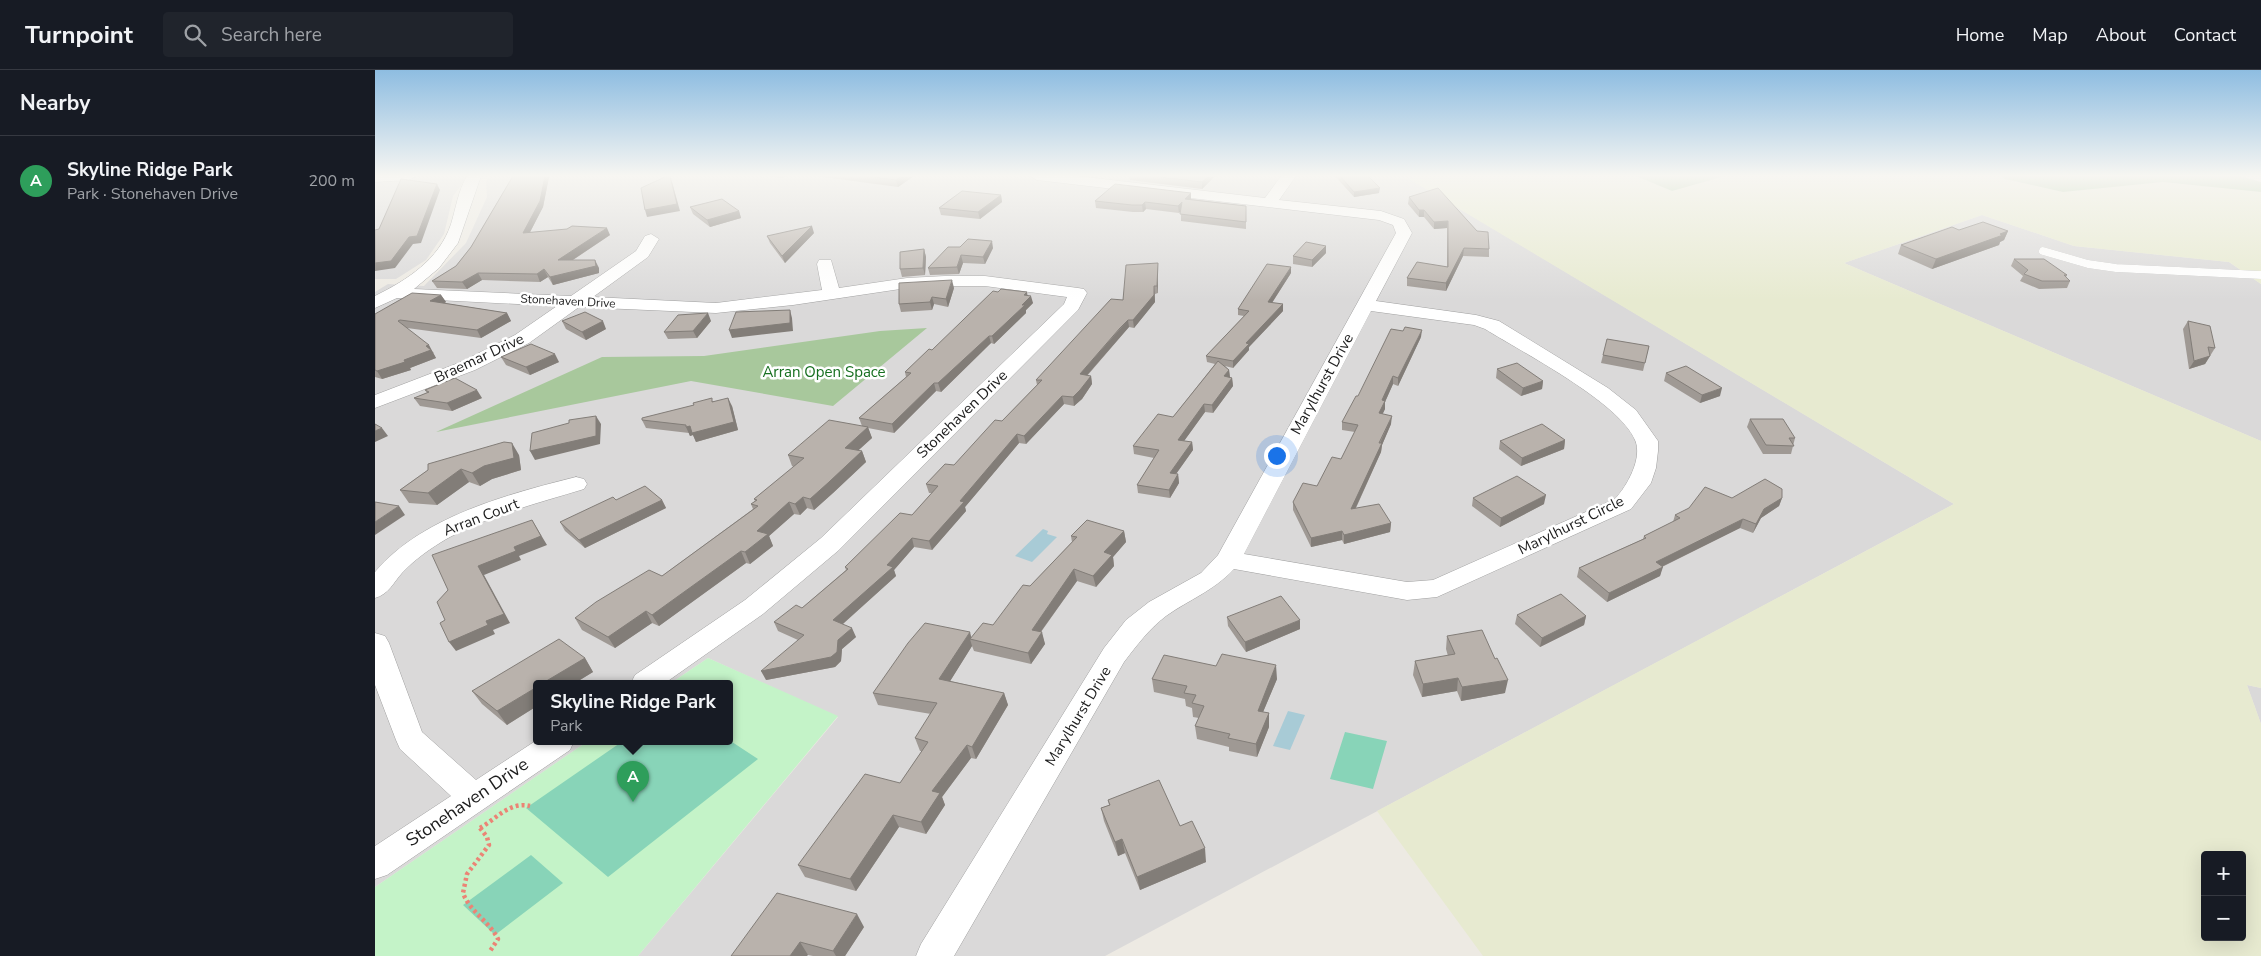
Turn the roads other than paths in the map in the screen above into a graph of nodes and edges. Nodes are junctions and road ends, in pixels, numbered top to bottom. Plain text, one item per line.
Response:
1 (460, 217) edge
2 (1385, 217) edge
3 (651, 240) dead end
4 (2043, 251) dead end
5 (825, 264) dead end
6 (2261, 275) edge
7 (394, 293) junction
8 (831, 293) junction
9 (577, 301) junction
10 (375, 303) edge
11 (1365, 305) junction
12 (375, 402) edge
13 (576, 484) dead end
14 (1228, 560) junction
15 (375, 589) edge
16 (375, 643) edge
17 (649, 680) edge
18 (555, 745) edge
19 (476, 818) junction
20 (375, 864) edge
21 (934, 956) edge

1 - 7 street
2 - 11 street, Marylhurst Drive
3 - 9 street, Braemar Drive
4 - 6 lane
5 - 8 street
7 - 9 street, Stonehaven Drive
7 - 10 street
8 - 9 street, Stonehaven Drive
8 - 17 street, Stonehaven Drive
9 - 12 street, Braemar Drive
11 - 14 street, Marylhurst Drive
11 - 14 street, Marylhurst Circle
13 - 15 street, Arran Court
14 - 21 street, Marylhurst Drive
16 - 19 street
18 - 19 street, Stonehaven Drive
19 - 20 street, Stonehaven Drive

